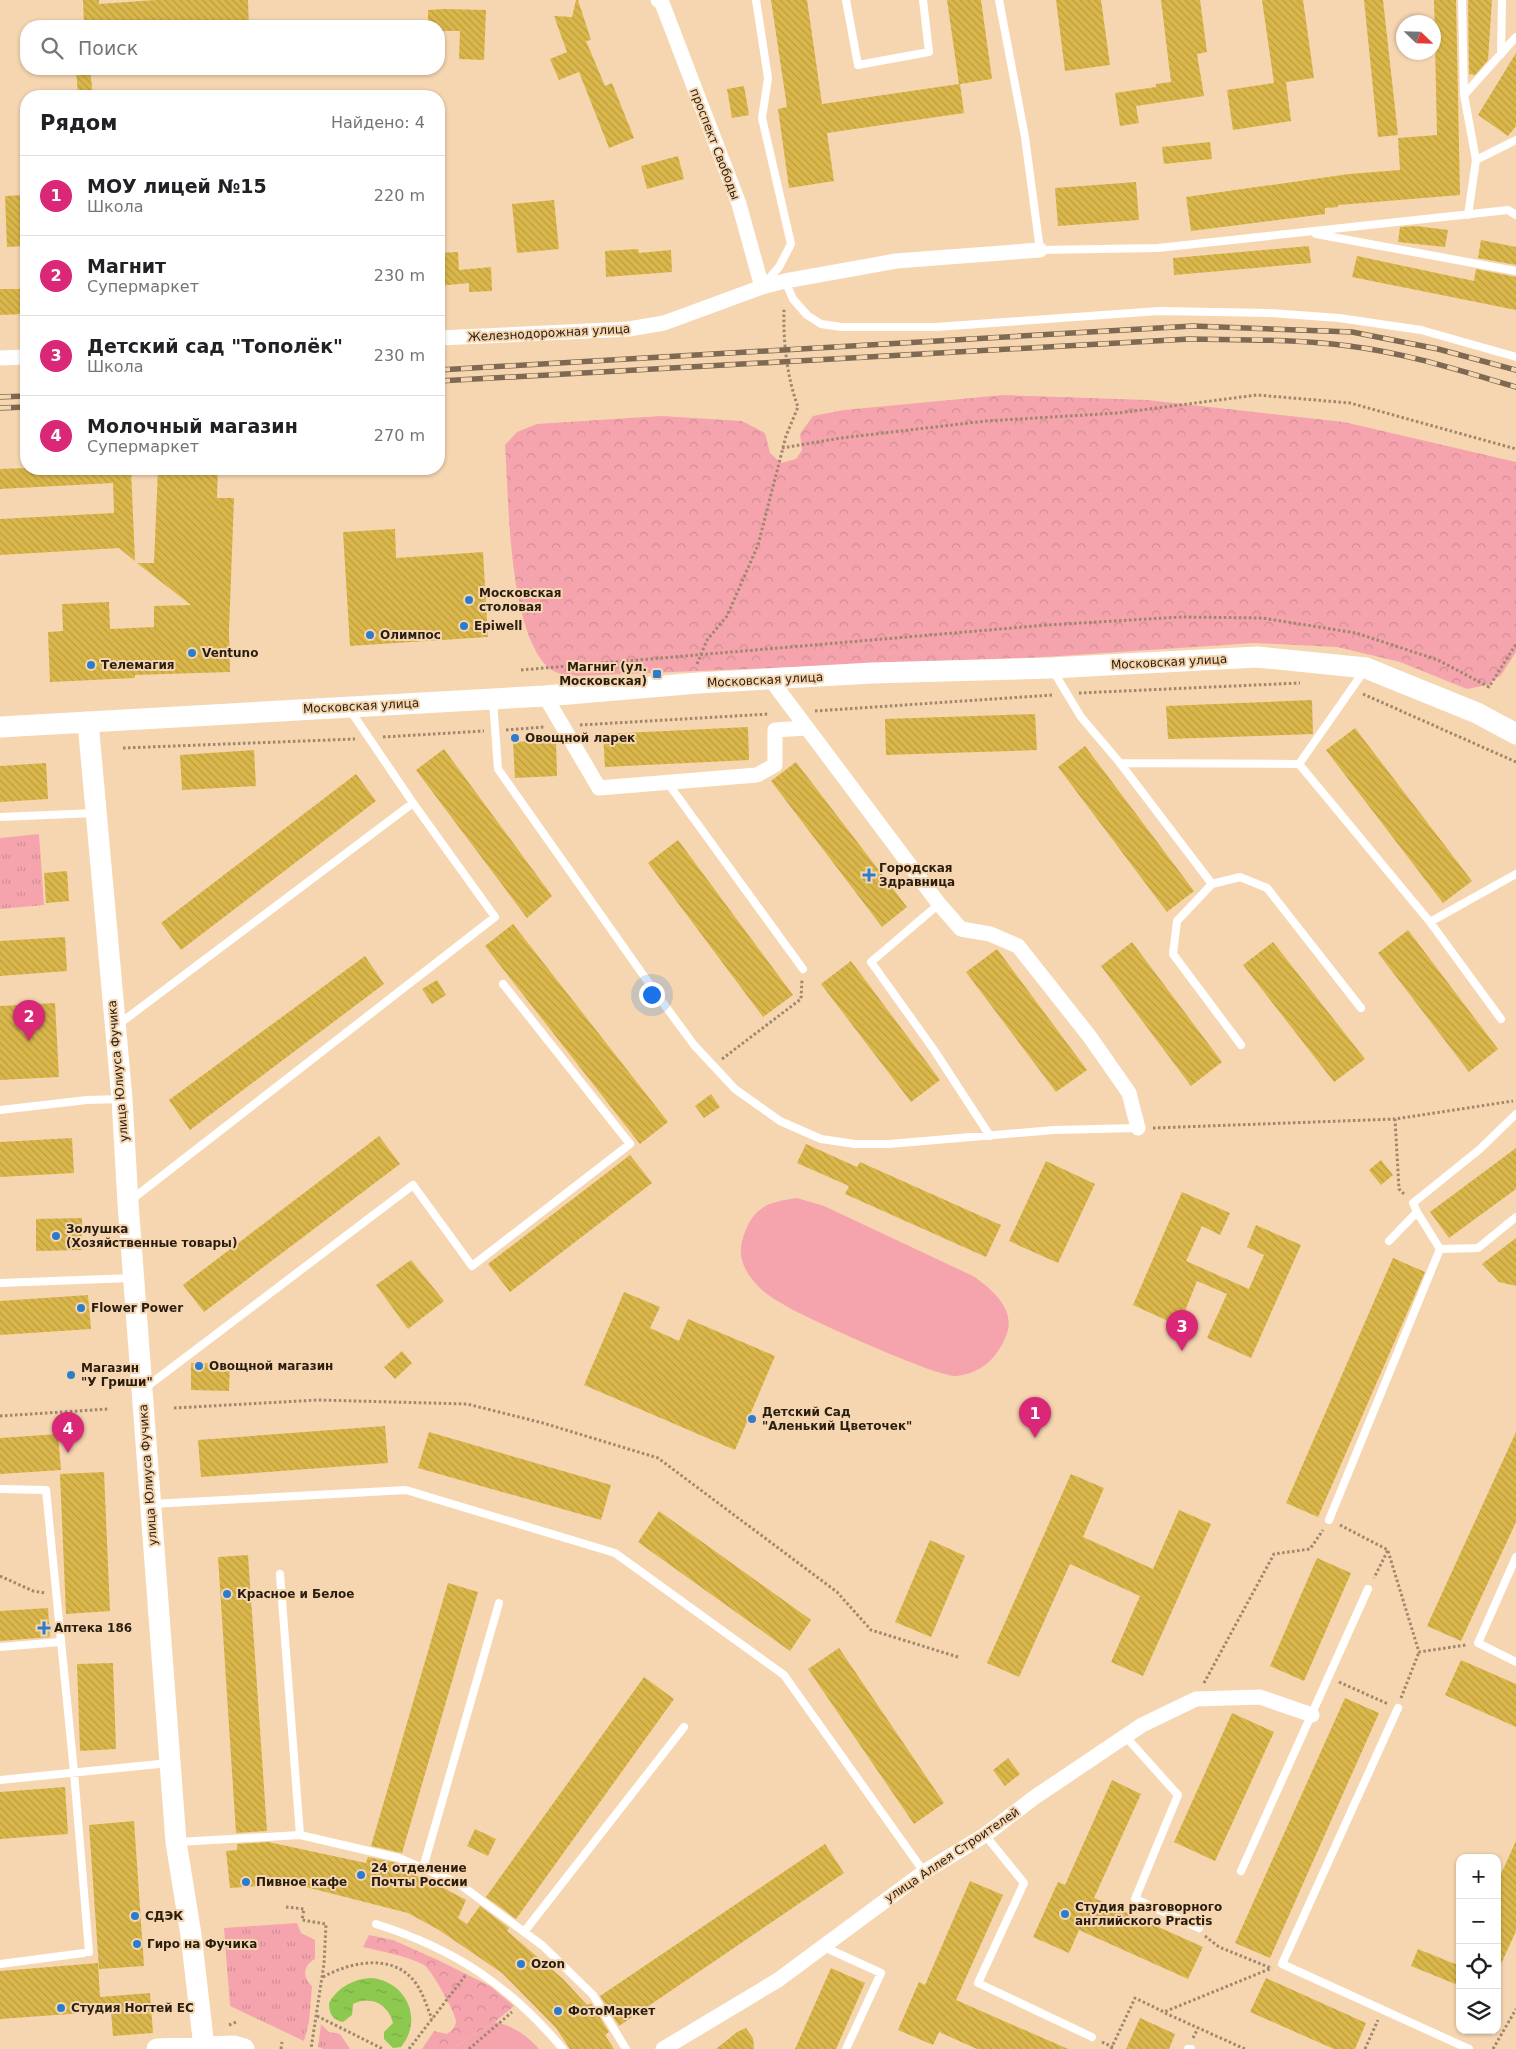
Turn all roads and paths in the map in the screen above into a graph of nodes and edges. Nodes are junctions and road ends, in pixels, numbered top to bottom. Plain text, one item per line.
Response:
1 (756, 0) edge
2 (846, 0) edge
3 (923, 0) edge
4 (999, 0) edge
5 (1462, 0) edge
6 (1502, 0) edge
7 (660, 1) edge
8 (1516, 37) edge
9 (1501, 54) junction
10 (1464, 96) junction
11 (1516, 140) edge
12 (1476, 160) junction
13 (1512, 209) edge
14 (1516, 214) edge
15 (1468, 215) junction
16 (1307, 233) junction
17 (1040, 250) junction
18 (1516, 271) edge
19 (785, 281) junction
20 (762, 287) junction
21 (445, 338) edge
22 (20, 357) edge
23 (1516, 357) edge
24 (0, 358) edge
25 (782, 448) junction
26 (1516, 449) edge
27 (1516, 644) edge
28 (701, 654) junction
29 (1052, 668) junction
30 (1366, 668) junction
31 (520, 670) dead end
32 (771, 680) junction
33 (1301, 683) dead end
34 (698, 684) junction
35 (1351, 689) junction
36 (1067, 694) junction
37 (545, 696) junction
38 (493, 700) junction
39 (347, 706) junction
40 (794, 712) junction
41 (88, 722) junction
42 (563, 726) junction
43 (0, 727) edge
44 (806, 728) junction
45 (496, 730) junction
46 (1516, 734) edge
47 (369, 738) junction
48 (123, 748) dead end
49 (1516, 762) edge
50 (1120, 763) junction
51 (1299, 764) junction
52 (667, 782) junction
53 (414, 803) junction
54 (96, 813) junction
55 (0, 817) edge
56 (1516, 874) edge
57 (1212, 884) junction
58 (939, 904) junction
59 (1430, 922) junction
60 (803, 969) joint
61 (503, 984) dead end
62 (1361, 1008) dead end
63 (1501, 1019) dead end
64 (114, 1027) junction
65 (1240, 1045) dead end
66 (714, 1066) junction
67 (122, 1099) junction
68 (1516, 1100) edge
69 (0, 1110) edge
70 (1516, 1114) edge
71 (1395, 1119) junction
72 (1138, 1128) junction
73 (990, 1136) junction
74 (128, 1203) junction
75 (1413, 1204) junction
76 (1417, 1212) junction
77 (1516, 1217) edge
78 (1389, 1241) dead end
79 (1440, 1249) junction
80 (134, 1278) junction
81 (0, 1283) edge
82 (142, 1390) junction
83 (174, 1408) dead end
84 (108, 1409) dead end
85 (0, 1416) edge
86 (0, 1489) edge
87 (150, 1504) junction
88 (1329, 1520) junction
89 (1388, 1550) junction
90 (1516, 1557) edge
91 (280, 1574) dead end
92 (0, 1576) edge
93 (1368, 1589) joint
94 (56, 1595) junction
95 (499, 1603) dead end
96 (60, 1642) junction
97 (1478, 1643) junction
98 (0, 1647) edge
99 (1419, 1652) junction
100 (958, 1657) dead end
101 (1516, 1662) edge
102 (1329, 1677) junction
103 (1196, 1699) junction
104 (1398, 1708) junction
105 (1312, 1715) junction
106 (684, 1727) dead end
107 (1126, 1737) junction
108 (169, 1763) junction
109 (74, 1772) junction
110 (0, 1780) edge
111 (300, 1835) junction
112 (985, 1835) junction
113 (176, 1842) junction
114 (423, 1868) junction
115 (1241, 1871) dead end
116 (924, 1872) junction
117 (286, 1906) dead end
118 (376, 1924) dead end
119 (1199, 1928) dead end
120 (524, 1932) junction
121 (1211, 1942) dead end
122 (824, 1947) junction
123 (0, 1964) edge
124 (1282, 1964) junction
125 (472, 1966) junction
126 (1271, 1968) junction
127 (322, 1977) junction
128 (521, 2003) junction
129 (1516, 2009) edge
130 (1383, 2010) junction
131 (1164, 2012) junction
132 (317, 2016) junction
133 (432, 2019) junction
134 (1092, 2037) dead end
135 (282, 2042) dead end
136 (204, 2048) edge
137 (157, 2049) edge
138 (244, 2049) edge
139 (281, 2049) edge
140 (311, 2049) edge
141 (383, 2049) edge
142 (409, 2049) edge
143 (469, 2049) edge
144 (563, 2049) edge
145 (626, 2049) edge
146 (663, 2049) edge
147 (846, 2049) edge
148 (1112, 2049) edge
149 (1245, 2049) edge
150 (1365, 2049) edge
151 (1469, 2049) edge
152 (1493, 2049) edge

1 - 20 lane
2 - 3 lane
4 - 17 lane
5 - 10 lane
6 - 9 lane
7 - 20 street, проспект Свободы
8 - 9 lane
9 - 10 lane
10 - 12 lane
11 - 12 lane
12 - 15 lane
13 - 14 lane
13 - 15 lane
15 - 16 lane
16 - 17 lane
16 - 18 lane
17 - 19 street, Железнодорожная улица
19 - 20 street, Железнодорожная улица
19 - 23 lane
19 - 25 path
20 - 21 street, Железнодорожная улица
22 - 24 street
25 - 26 path
25 - 28 path
27 - 28 path
28 - 31 path
28 - 34 path
29 - 30 street, Московская улица
29 - 32 street, Московская улица
29 - 36 lane
30 - 35 lane
30 - 46 street, Московская улица
32 - 34 street, Московская улица
32 - 40 street
33 - 36 path
34 - 37 street, Московская улица
35 - 49 path
35 - 51 lane
36 - 40 path
36 - 50 lane
37 - 38 street, Московская улица
37 - 42 street
38 - 39 street, Московская улица
38 - 45 lane
39 - 41 street, Московская улица
39 - 47 lane
40 - 42 path
40 - 44 street
41 - 43 street, Московская улица
41 - 54 street, улица Юлиуса Фучика
42 - 45 path
42 - 52 street
44 - 52 street
44 - 58 street
45 - 47 path
45 - 66 lane
47 - 48 path
47 - 53 lane
50 - 51 lane
50 - 57 lane
51 - 59 lane
52 - 60 lane
53 - 64 lane
53 - 74 lane
54 - 55 lane
54 - 64 street, улица Юлиуса Фучика
56 - 59 lane
57 - 62 lane
57 - 65 lane
58 - 72 street
58 - 73 lane
59 - 63 lane
60 - 66 path
61 - 82 lane
64 - 67 street, улица Юлиуса Фучика
66 - 73 lane
67 - 69 lane
67 - 74 street, улица Юлиуса Фучика
68 - 71 path
70 - 75 lane
71 - 72 path
71 - 75 path
72 - 73 lane
74 - 80 street, улица Юлиуса Фучика
75 - 76 lane
76 - 78 lane
76 - 79 lane
77 - 79 lane
79 - 88 lane
80 - 81 lane
80 - 82 street, улица Юлиуса Фучика
82 - 87 street, улица Юлиуса Фучика
83 - 100 path
84 - 85 path
86 - 94 lane
87 - 108 street, улица Юлиуса Фучика
87 - 116 lane
88 - 89 path
88 - 103 path
89 - 93 path
89 - 99 path
90 - 97 lane
91 - 111 lane
92 - 94 path
93 - 102 lane
94 - 96 lane
95 - 114 lane
96 - 98 lane
96 - 109 lane
97 - 99 path
97 - 101 lane
99 - 104 path
102 - 104 path
102 - 105 lane
103 - 105 street, улица Аллея Строителей
103 - 107 street, улица Аллея Строителей
104 - 124 lane
105 - 115 lane
106 - 120 lane
107 - 112 street, улица Аллея Строителей
107 - 119 lane
108 - 109 lane
108 - 113 street, улица Юлиуса Фучика
109 - 110 lane
109 - 123 lane
111 - 113 lane
111 - 114 lane
112 - 116 street, улица Аллея Строителей
112 - 134 lane
113 - 136 street, улица Юлиуса Фучика
114 - 120 lane
116 - 122 street, улица Аллея Строителей
117 - 127 path
118 - 125 lane
120 - 145 lane
121 - 126 path
122 - 146 street, улица Аллея Строителей
122 - 147 lane
124 - 126 path
124 - 130 lane
125 - 128 lane
125 - 133 path
126 - 131 path
127 - 132 path
127 - 133 path
128 - 143 path
128 - 144 lane
129 - 152 path
130 - 150 path
130 - 151 lane
131 - 148 path
131 - 149 path
132 - 140 path
132 - 141 path
133 - 142 path
135 - 139 path
136 - 137 street
136 - 138 street

